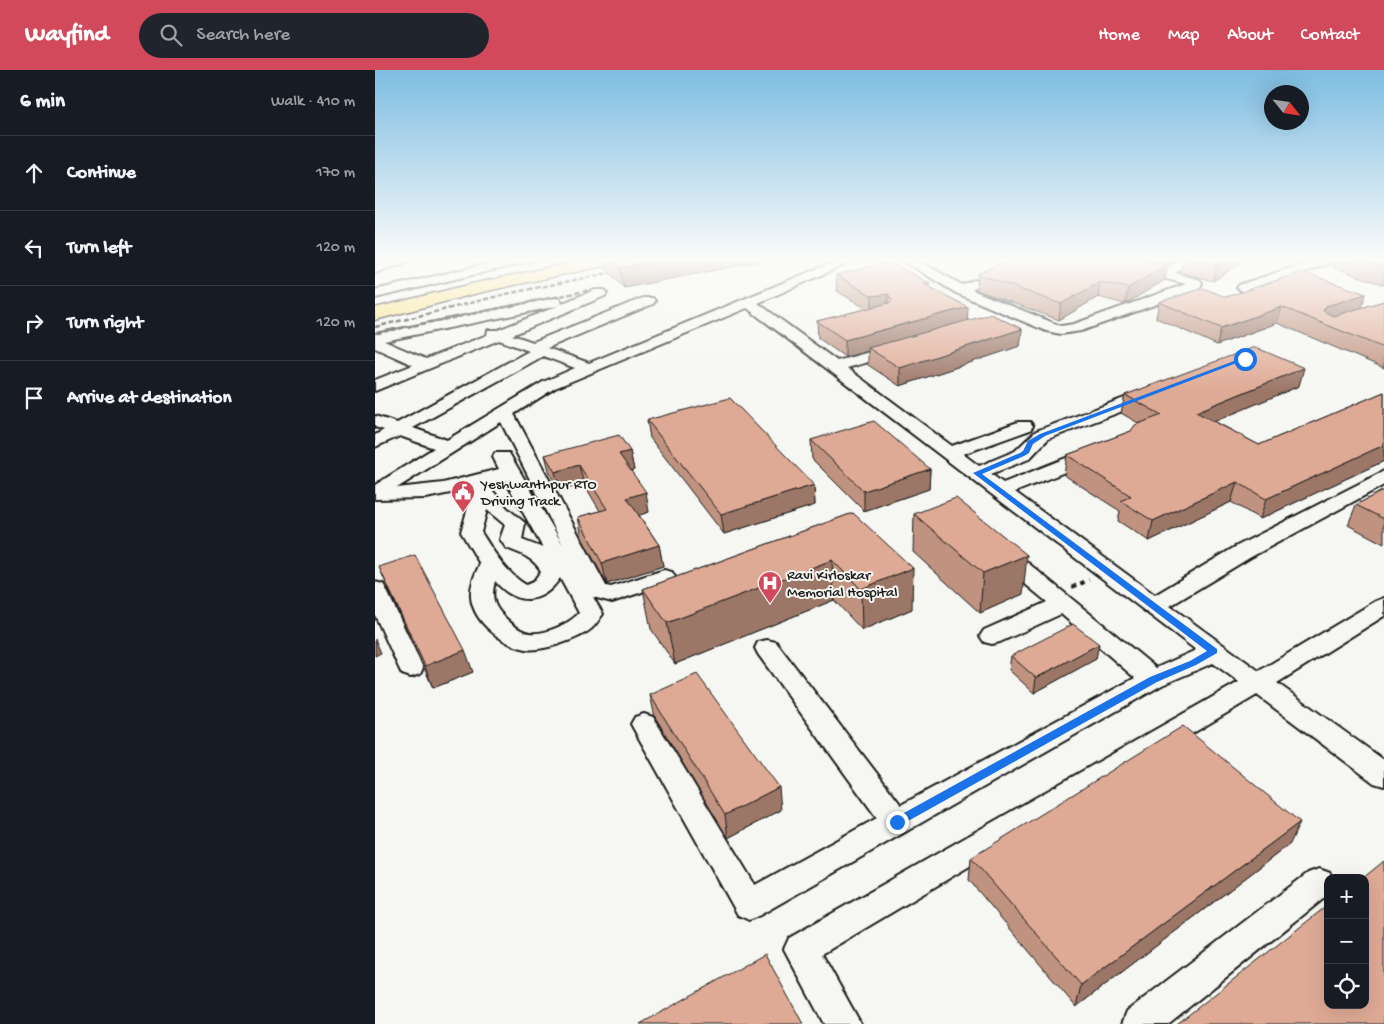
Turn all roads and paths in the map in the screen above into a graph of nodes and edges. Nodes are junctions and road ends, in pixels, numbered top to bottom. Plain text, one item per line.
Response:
1 (404, 303) edge
2 (424, 303) edge
3 (429, 303) edge
4 (551, 303) edge
5 (577, 303) edge
6 (644, 303) edge
7 (747, 303) edge
8 (749, 303) edge
9 (991, 303) edge
10 (1152, 303) edge
11 (375, 310) edge
12 (375, 316) edge
13 (462, 320) junction
14 (498, 335) junction
15 (375, 340) edge
16 (910, 346) edge
17 (537, 349) junction
18 (426, 365) junction
19 (835, 367) junction
20 (589, 368) junction
21 (375, 386) edge
22 (1162, 390) edge
23 (504, 412) junction
24 (375, 421) edge
25 (1024, 426) dead end
26 (398, 429) junction
27 (375, 442) edge
28 (448, 447) junction
29 (1112, 447) edge
30 (949, 453) junction
31 (977, 473) junction
32 (1384, 477) edge
33 (480, 488) junction
34 (1000, 491) junction
35 (375, 493) edge
36 (987, 541) edge
37 (491, 564) junction
38 (664, 577) dead end
39 (375, 589) edge
40 (1063, 604) junction
41 (1153, 606) junction
42 (1384, 606) edge
43 (992, 636) dead end
44 (767, 648) dead end
45 (1214, 651) junction
46 (411, 668) dead end
47 (1153, 679) junction
48 (1258, 683) junction
49 (644, 724) dead end
50 (1384, 775) edge
51 (897, 822) junction
52 (1319, 883) dead end
53 (843, 1024) edge
54 (1140, 1024) edge

1 - 11 highway
2 - 12 highway
3 - 12 street
4 - 13 street
5 - 14 street
6 - 17 street
7 - 20 street
8 - 19 street
9 - 10 street
13 - 14 street
13 - 15 street
14 - 17 street
14 - 18 street
15 - 18 street
16 - 19 street
17 - 20 street
17 - 26 street
18 - 21 street
19 - 30 street
20 - 23 street
22 - 31 street
23 - 28 street
23 - 38 street
24 - 26 street
25 - 30 street
26 - 27 street
26 - 28 street
28 - 35 street
29 - 34 street
30 - 31 street
31 - 34 street
32 - 41 street
33 - 35 street
33 - 37 street
33 - 37 street
33 - 37 street
34 - 41 street
36 - 40 street
39 - 46 street
40 - 43 street
40 - 47 street
41 - 45 street
42 - 48 street
44 - 51 street
45 - 47 street
45 - 48 street
47 - 51 street
48 - 50 street
48 - 53 street
49 - 51 street
52 - 54 street

